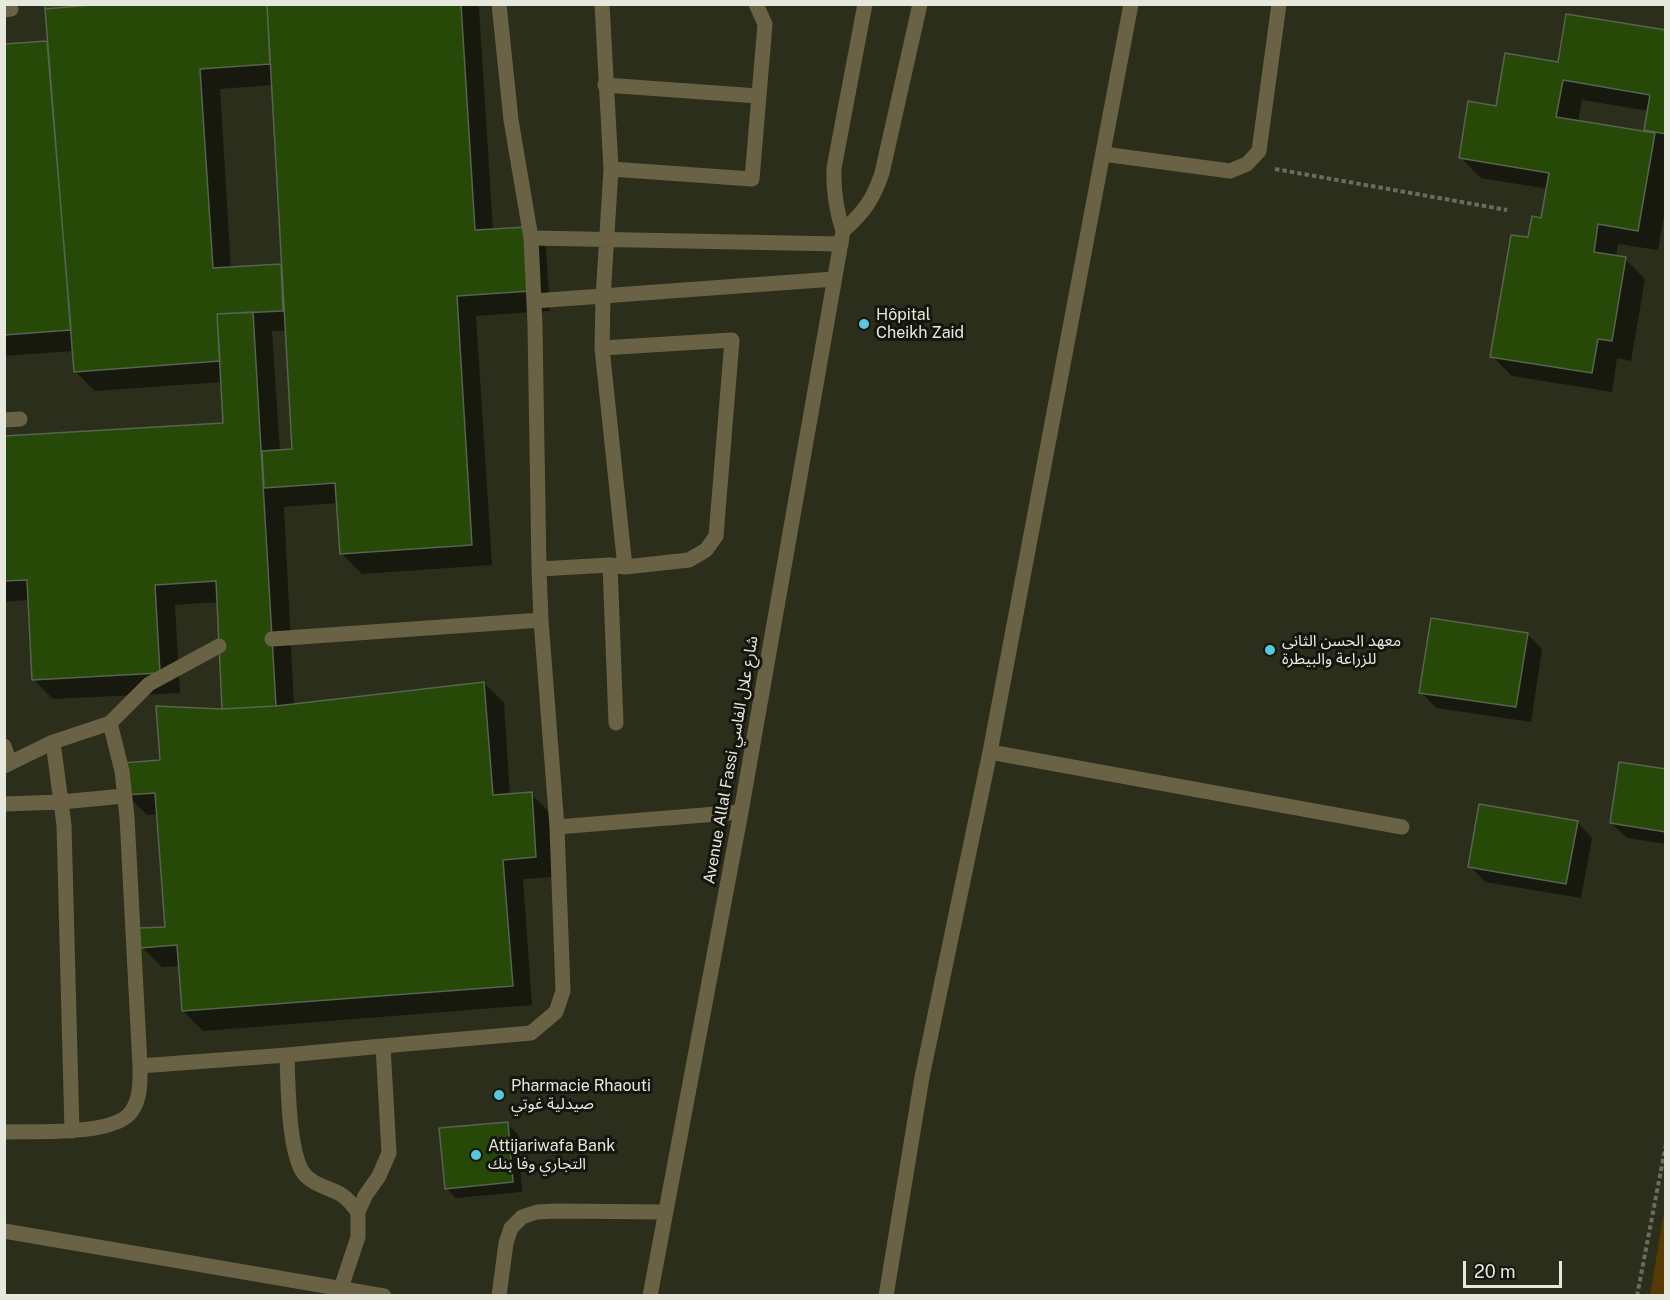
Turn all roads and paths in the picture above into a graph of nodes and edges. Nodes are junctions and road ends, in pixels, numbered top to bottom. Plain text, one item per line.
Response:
1 (499, 4) edge
2 (602, 4) edge
3 (756, 4) edge
4 (865, 4) edge
5 (920, 4) edge
6 (1131, 4) edge
7 (1279, 4) edge
8 (606, 85) junction
9 (758, 96) junction
10 (1103, 154) junction
11 (1247, 164) junction
12 (611, 169) junction
13 (1507, 210) dead end
14 (531, 237) junction
15 (842, 237) junction
16 (606, 239) junction
17 (834, 279) junction
18 (603, 298) junction
19 (534, 301) junction
20 (602, 348) junction
21 (617, 566) junction
22 (539, 569) junction
23 (541, 620) junction
24 (272, 639) dead end
25 (219, 646) dead end
26 (110, 723) junction
27 (616, 723) dead end
28 (53, 742) junction
29 (4, 746) edge
30 (990, 752) junction
31 (7, 765) edge
32 (124, 796) junction
33 (61, 802) junction
34 (4, 804) edge
35 (741, 813) junction
36 (557, 827) junction
37 (1402, 827) dead end
38 (382, 1047) junction
39 (287, 1055) junction
40 (140, 1066) junction
41 (72, 1131) junction
42 (4, 1132) edge
43 (1665, 1144) edge
44 (358, 1212) junction
45 (665, 1212) junction
46 (4, 1231) edge
47 (341, 1288) junction
48 (384, 1296) edge
49 (499, 1296) edge
50 (650, 1296) edge
51 (886, 1296) edge
52 (1636, 1296) edge

1 - 14 street
2 - 8 street
3 - 9 street
4 - 15 street
5 - 15 street
6 - 10 street
7 - 11 street
8 - 9 street
8 - 12 street
9 - 12 street
10 - 11 street
10 - 30 street
11 - 13 path
12 - 16 street
14 - 16 street
14 - 19 street
15 - 16 street
15 - 17 street, Avenue Allal Fassi شارع علال الفاسي
16 - 18 street
17 - 18 street
17 - 35 street, Avenue Allal Fassi شارع علال الفاسي
18 - 19 street
18 - 20 street
19 - 22 street
20 - 21 street
20 - 21 street
21 - 22 street
21 - 27 street
22 - 23 street
23 - 24 street
23 - 36 street
25 - 26 street
26 - 28 street
26 - 32 street
28 - 31 street
28 - 33 street
29 - 31 street
30 - 37 street
30 - 51 street
32 - 33 street
32 - 40 street
33 - 34 street
33 - 41 street
35 - 36 street
35 - 45 street, Avenue Allal Fassi شارع علال الفاسي
36 - 38 street
38 - 39 street
38 - 44 street
39 - 40 street
39 - 44 street
40 - 41 street
41 - 42 street
43 - 52 path
44 - 47 street
45 - 49 street
45 - 50 street, Avenue Allal Fassi شارع علال الفاسي
46 - 47 street
47 - 48 street

